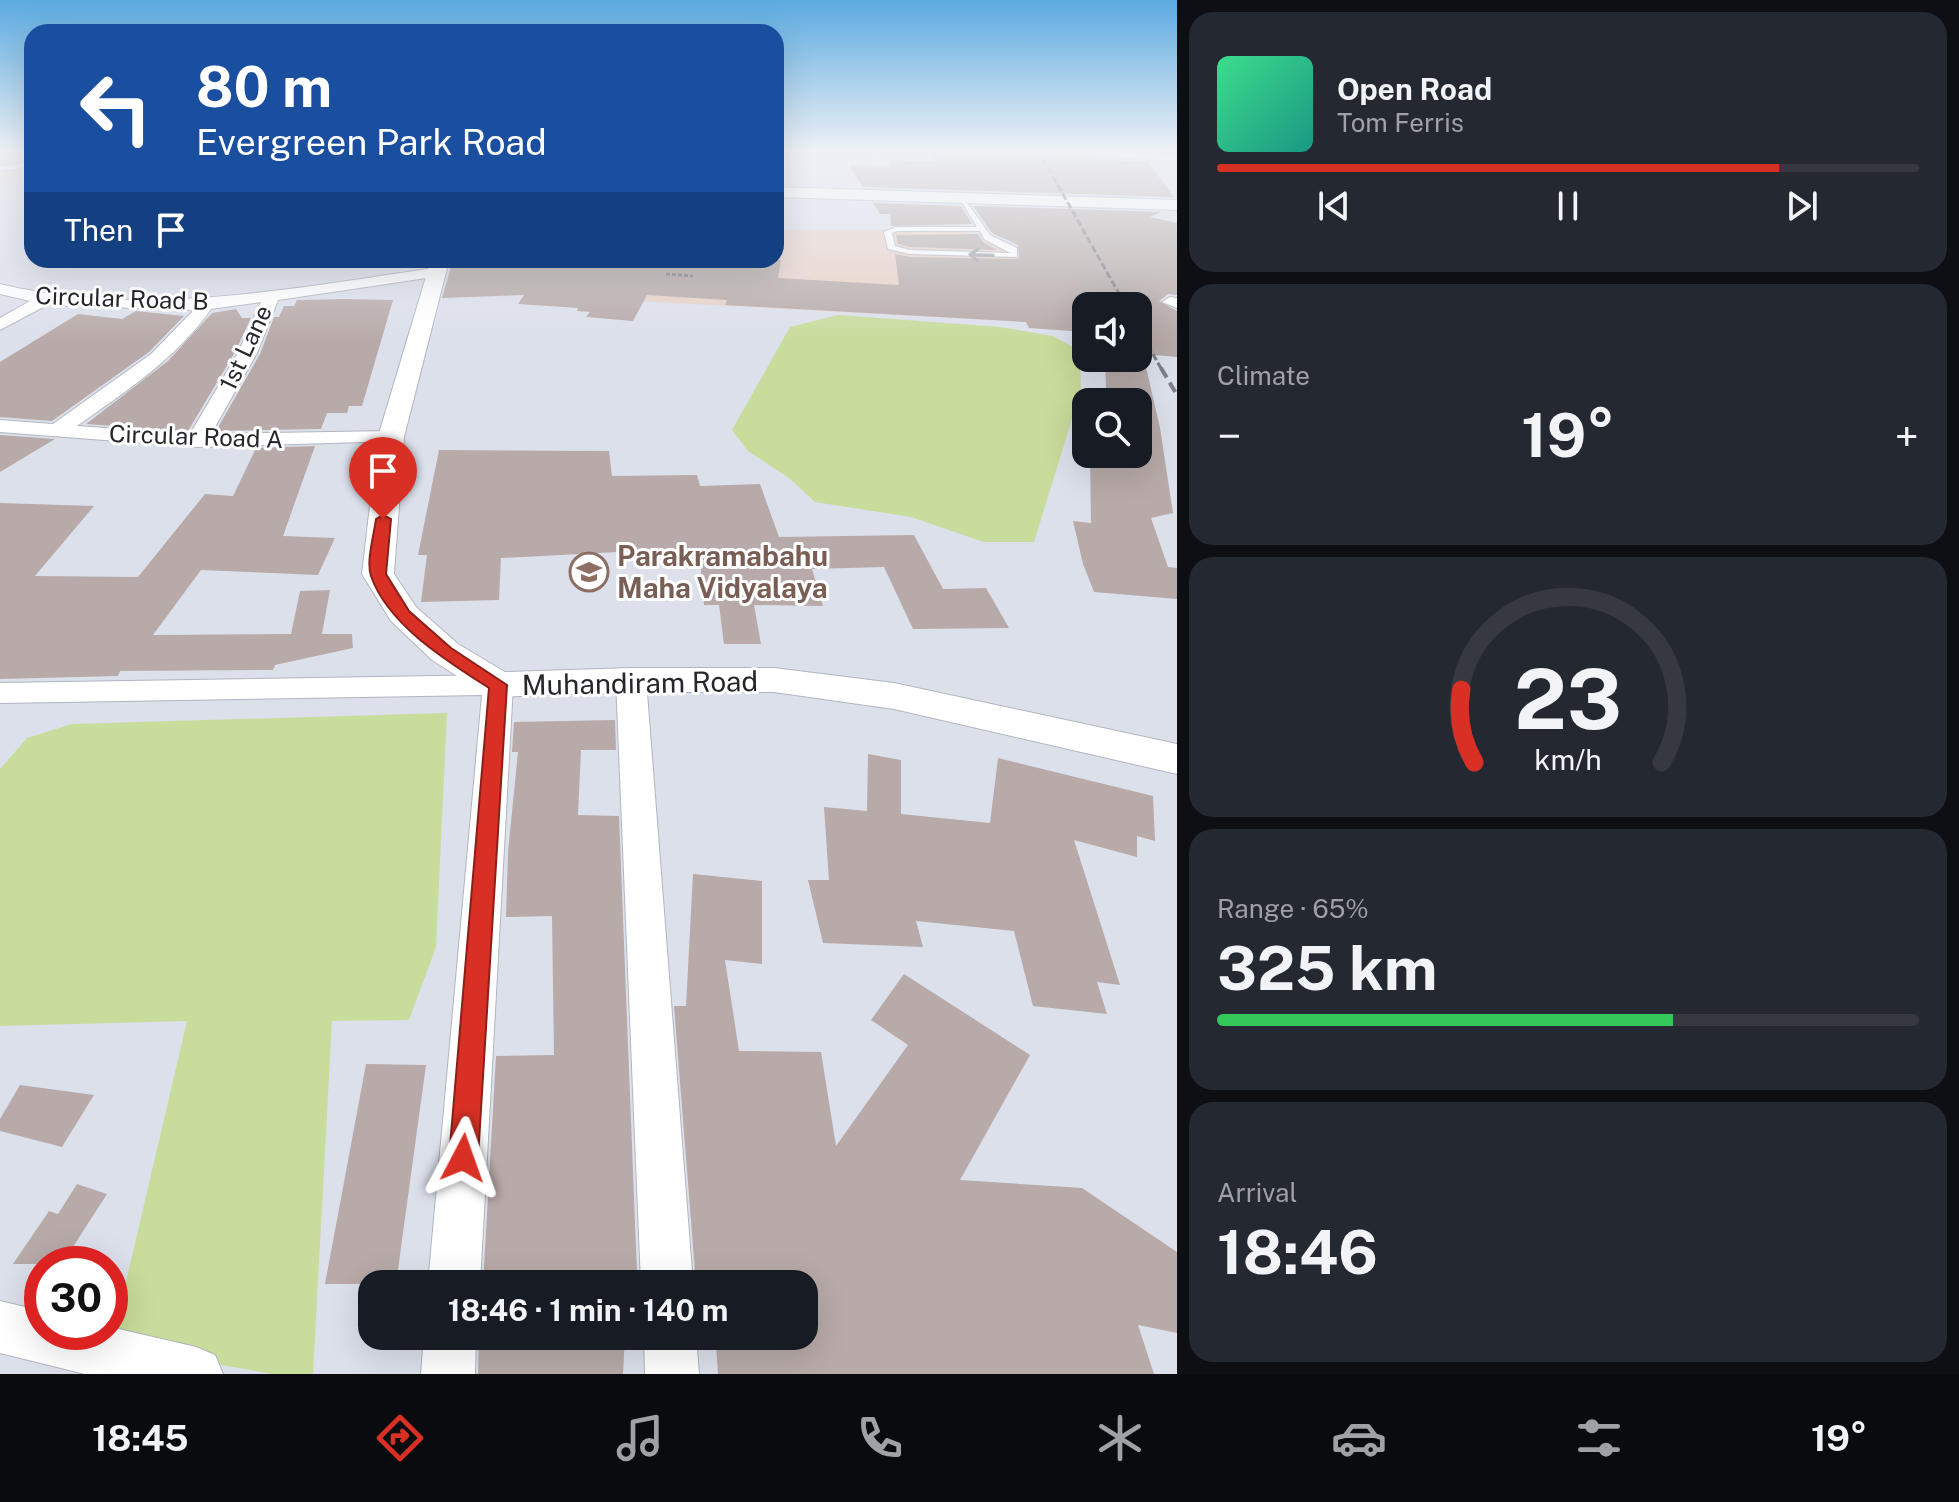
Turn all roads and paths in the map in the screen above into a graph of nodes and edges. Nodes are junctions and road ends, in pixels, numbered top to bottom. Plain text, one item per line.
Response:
1 (974, 214) edge
2 (984, 229) junction
3 (427, 268) edge
4 (437, 268) edge
5 (666, 274) dead end
6 (693, 276) dead end
7 (0, 289) edge
8 (271, 296) junction
9 (44, 300) junction
10 (206, 305) junction
11 (0, 325) edge
12 (0, 426) edge
13 (56, 431) junction
14 (391, 437) junction
15 (196, 441) junction
16 (631, 680) junction
17 (498, 685) junction
18 (0, 693) edge
19 (1177, 759) edge
20 (455, 1270) edge
21 (666, 1270) edge
22 (0, 1327) edge
23 (449, 1350) edge
24 (671, 1350) edge
25 (196, 1374) edge
26 (448, 1374) edge
27 (672, 1374) edge

1 - 2 lane
2 -> 2 lane
3 - 8 street, Circular Road B
4 - 14 street
5 - 6 path
7 - 9 street, Circular Road B
8 - 10 street, Circular Road B
8 - 15 street, 1st Lane
9 - 10 street, Circular Road B
9 - 11 street
10 - 13 street
12 - 13 street, Circular Road A
13 - 15 street, Circular Road A
14 - 15 street, Circular Road A
14 - 17 street
16 - 17 street, Muhandiram Road
16 - 19 street, Muhandiram Road
16 - 21 street
17 - 18 street, Muhandiram Road
17 - 20 street
22 - 25 street
23 - 26 street
24 - 27 street

